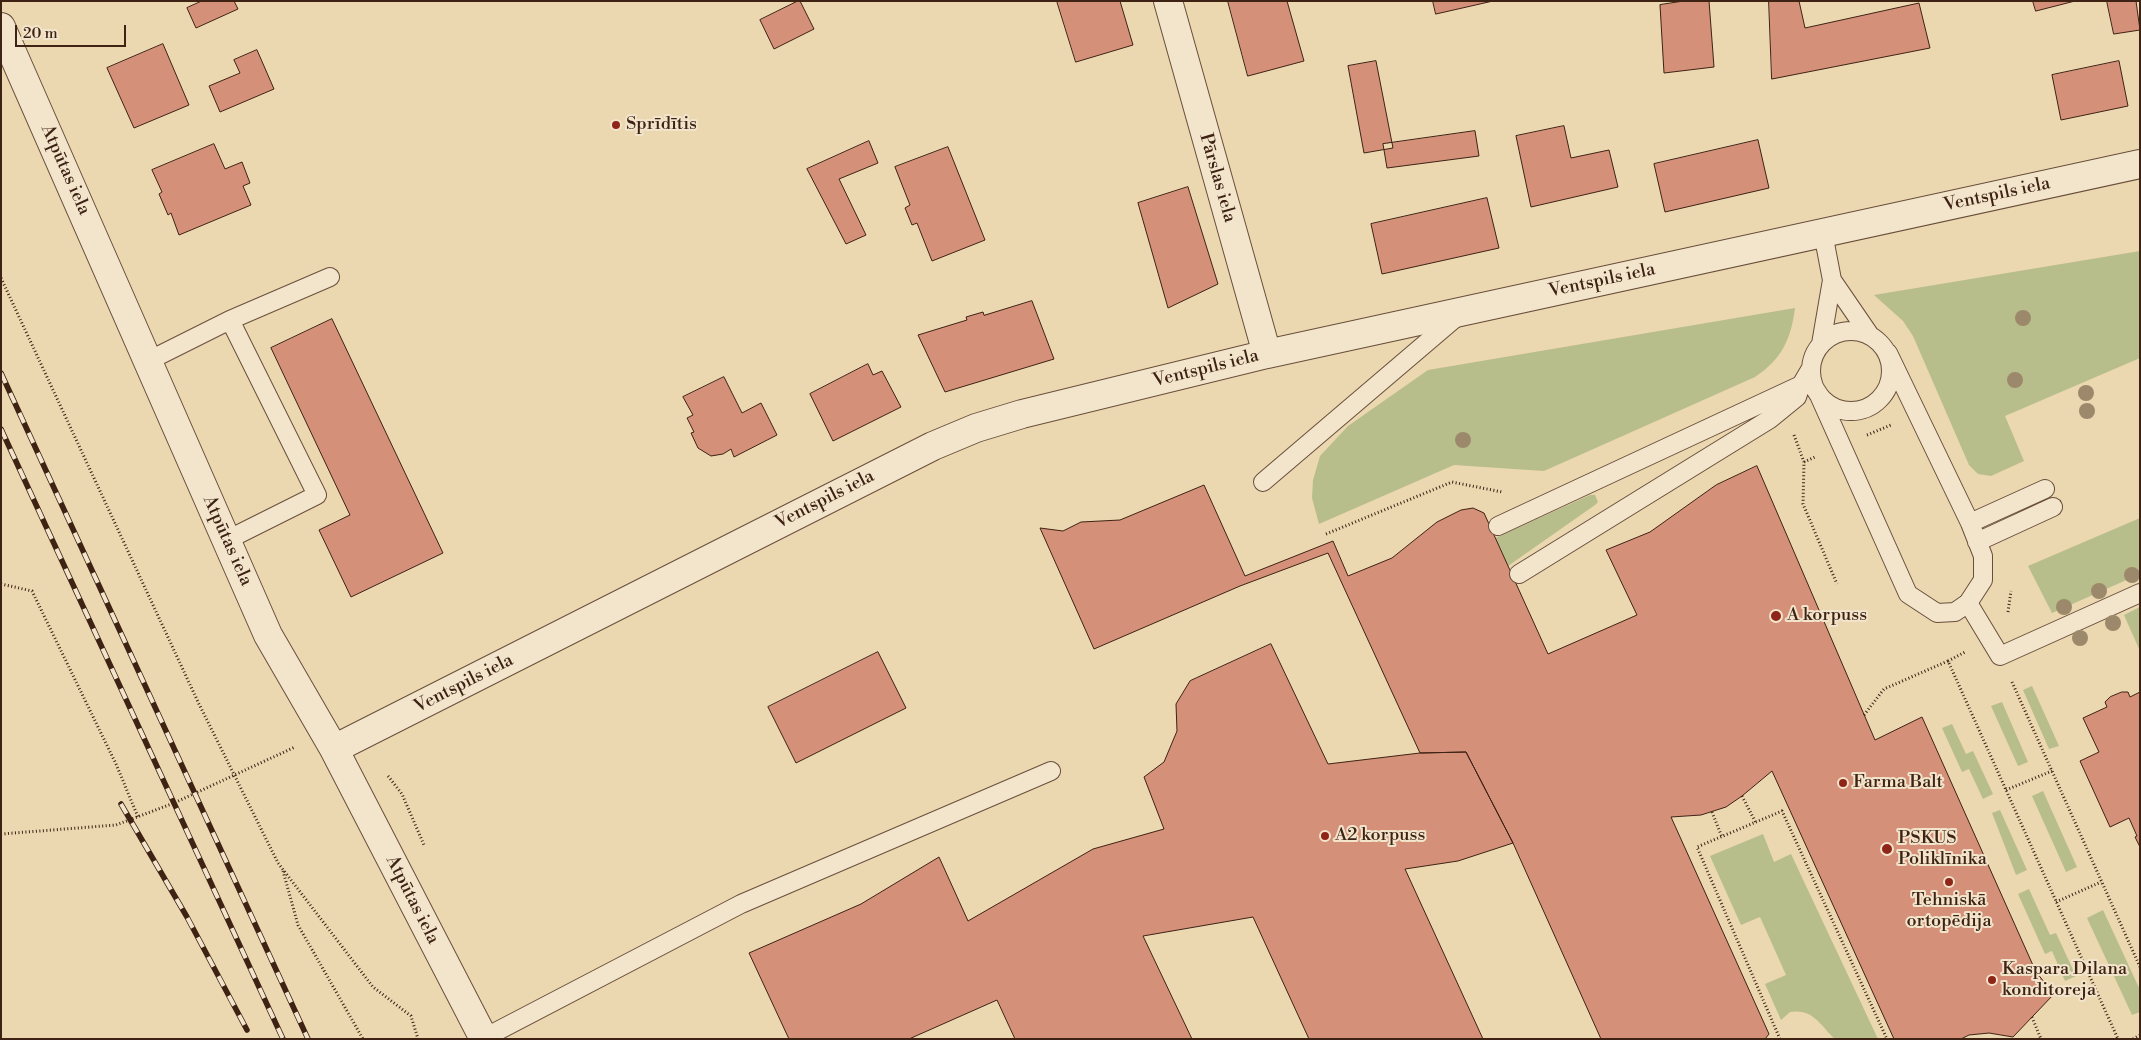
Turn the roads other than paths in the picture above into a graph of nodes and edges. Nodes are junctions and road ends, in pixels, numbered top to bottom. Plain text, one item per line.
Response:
1 (1168, 1) edge
2 (1, 28) edge
3 (2140, 164) edge
4 (1823, 233) junction
5 (330, 277) dead end
6 (1832, 280) junction
7 (1463, 312) junction
8 (230, 320) junction
9 (1869, 334) junction
10 (1820, 344) junction
11 (1888, 353) junction
12 (1267, 354) junction
13 (148, 361) junction
14 (1811, 368) junction
15 (1801, 385) junction
16 (1818, 393) junction
17 (1262, 482) dead end
18 (2045, 489) dead end
19 (2053, 507) dead end
20 (1970, 523) junction
21 (1498, 526) dead end
22 (227, 540) junction
23 (1977, 542) junction
24 (1519, 574) dead end
25 (2140, 593) edge
26 (1968, 603) junction
27 (334, 750) junction
28 (1051, 771) dead end
29 (484, 1039) edge

1 - 12 street, Pārslas iela
2 - 13 street, Atpūtas iela
3 - 4 street, Ventspils iela
4 - 6 lane
4 - 7 street, Ventspils iela
5 - 8 lane
6 - 9 lane
6 - 10 lane
7 - 12 street, Ventspils iela
7 - 17 lane
8 - 13 lane
8 - 22 lane
9 - 10 lane
9 - 11 lane
10 - 14 lane
11 - 16 lane
11 - 20 lane
12 - 27 street, Ventspils iela
13 - 22 street, Atpūtas iela
14 - 15 lane
14 - 16 lane
15 - 21 lane
15 - 24 lane
16 - 26 lane
18 - 20 lane
19 - 23 lane
20 - 23 lane
22 - 27 street, Atpūtas iela
23 - 26 lane
25 - 26 lane
27 - 29 street, Atpūtas iela
28 - 29 lane

